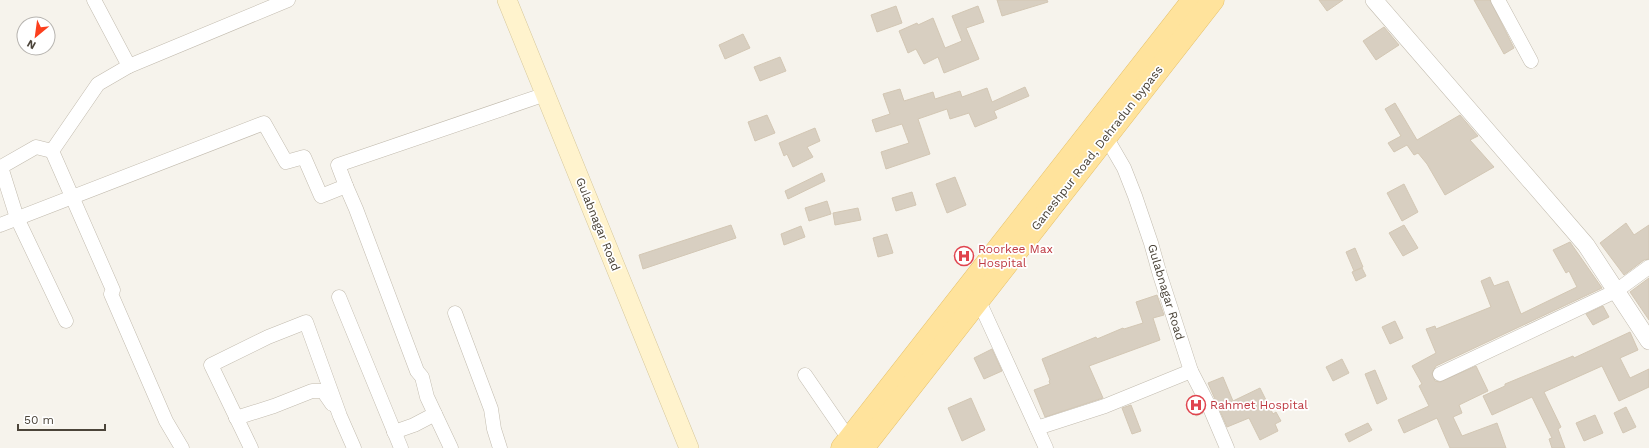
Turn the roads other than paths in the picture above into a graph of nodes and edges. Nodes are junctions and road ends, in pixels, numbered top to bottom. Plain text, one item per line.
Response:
1 (94, 0) edge
2 (288, 0) edge
3 (507, 0) edge
4 (1193, 0) edge
5 (1213, 0) edge
6 (1374, 0) edge
7 (1498, 0) edge
8 (1531, 62) dead end
9 (129, 66) junction
10 (546, 94) junction
11 (1106, 137) junction
12 (52, 151) junction
13 (346, 186) junction
14 (72, 197) junction
15 (17, 218) junction
16 (0, 225) edge
17 (1649, 267) edge
18 (1616, 291) junction
19 (339, 297) dead end
20 (978, 299) junction
21 (455, 313) dead end
22 (66, 321) dead end
23 (1649, 341) edge
24 (1192, 371) junction
25 (1440, 374) dead end
26 (805, 375) dead end
27 (435, 414) junction
28 (340, 416) junction
29 (236, 418) junction
30 (1037, 428) junction
31 (394, 432) junction
32 (851, 445) edge
33 (182, 448) edge
34 (250, 448) edge
35 (354, 448) edge
36 (401, 448) edge
37 (451, 448) edge
38 (500, 448) edge
39 (689, 448) edge
40 (1046, 448) edge
41 (1227, 448) edge

1 - 9 street
2 - 9 street
3 - 10 main road, Gulabnagar Road
4 - 32 main road
5 - 11 main road, Ganeshpur Road, Dehradun bypass
6 - 18 street
7 - 8 street
9 - 12 street
10 - 13 street
10 - 39 main road, Gulabnagar Road
11 - 20 main road, Ganeshpur Road, Dehradun bypass
11 - 24 street, Gulabnagar Road
12 - 14 street
12 - 15 street
13 - 14 street
13 - 27 street
14 - 15 street
14 - 33 street
15 - 16 street
15 - 22 street
17 - 18 street
18 - 23 street
18 - 25 street
19 - 31 street
20 - 30 street
20 - 32 main road, Ganeshpur Road, Dehradun bypass
21 - 38 street
24 - 30 street
24 - 41 street, Gulabnagar Road
26 - 32 street
27 - 31 street
27 - 37 street
28 - 29 street
28 - 29 street
28 - 35 street
29 - 34 street
30 - 40 street
31 - 36 street

